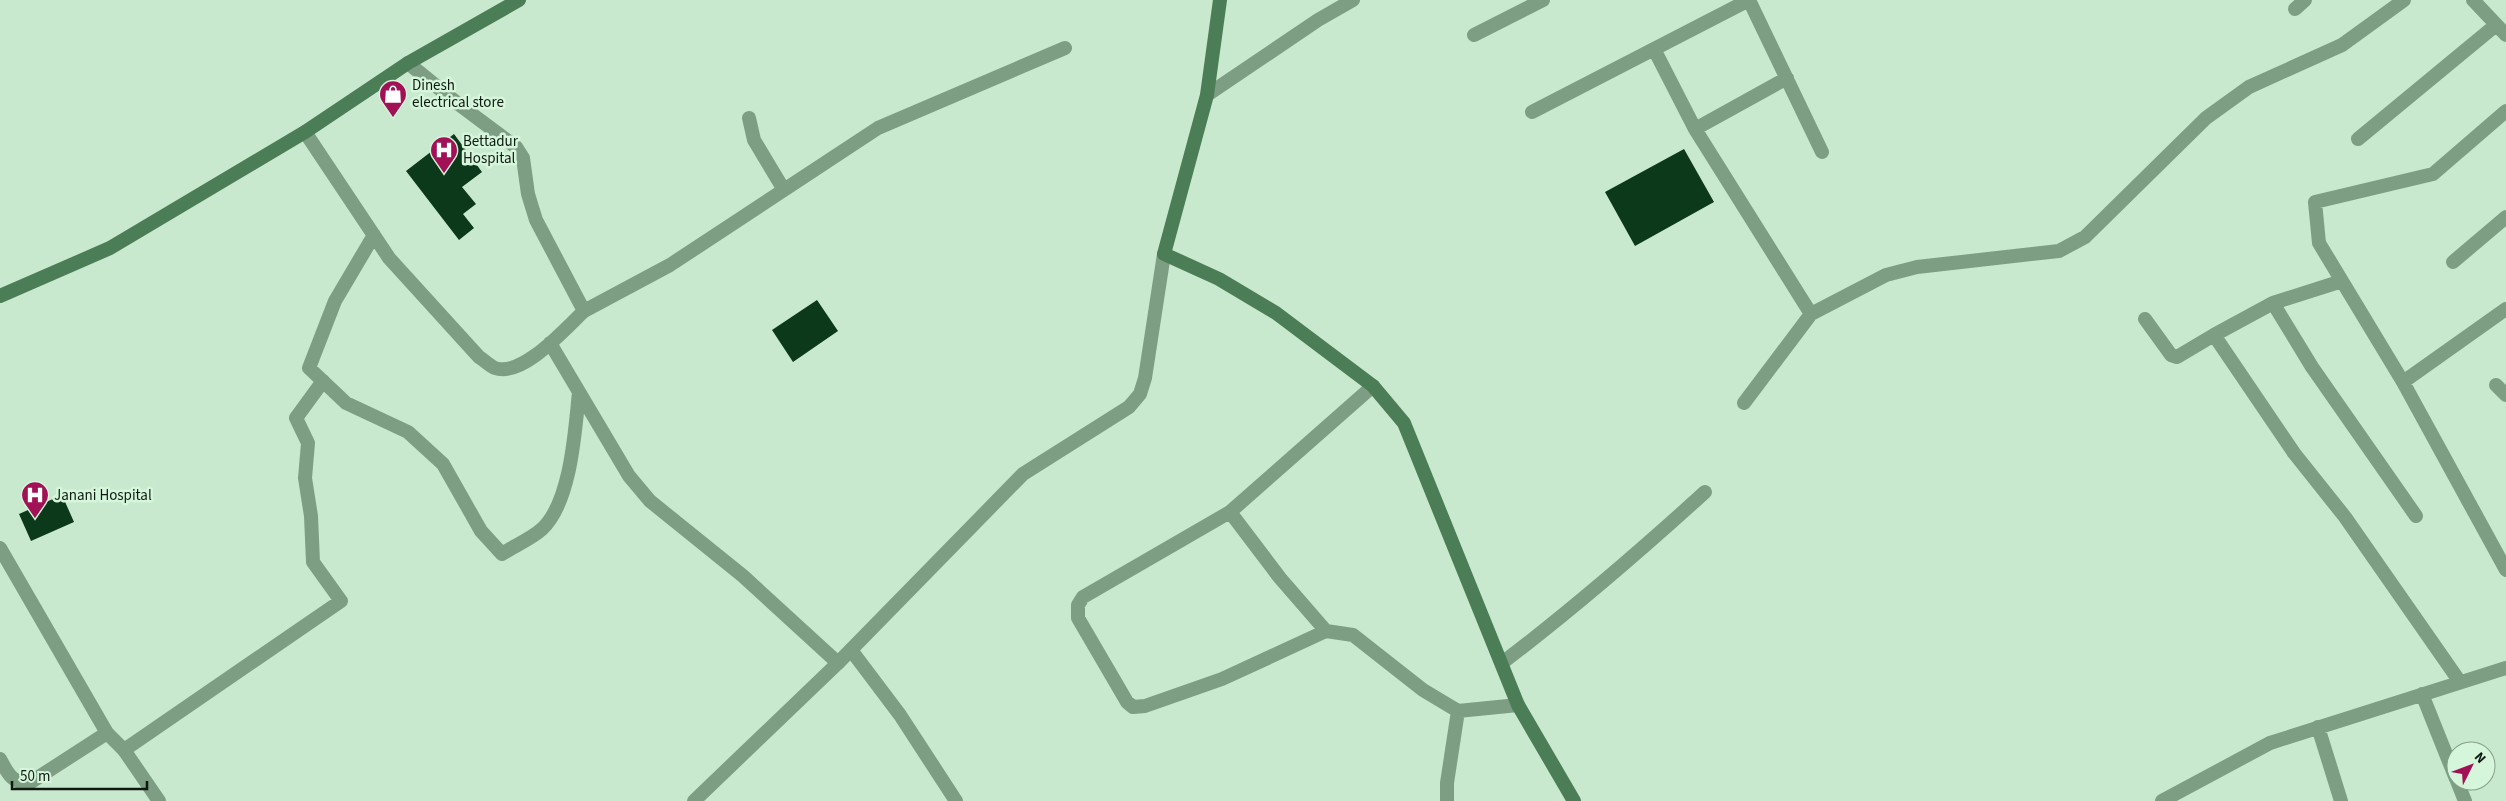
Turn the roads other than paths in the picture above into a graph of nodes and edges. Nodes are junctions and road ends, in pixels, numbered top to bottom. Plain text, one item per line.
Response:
1 (519, 0) edge
2 (1220, 0) edge
3 (1353, 0) edge
4 (1543, 0) edge
5 (1749, 0) edge
6 (2404, 0) edge
7 (2473, 0) edge
8 (2501, 30) edge
9 (1474, 35) dead end
10 (1065, 48) dead end
11 (1654, 49) junction
12 (408, 63) junction
13 (1787, 78) junction
14 (1207, 95) junction
15 (2506, 111) edge
16 (1532, 112) dead end
17 (750, 118) dead end
18 (1694, 128) junction
19 (305, 132) junction
20 (2358, 139) dead end
21 (1822, 152) dead end
22 (784, 190) junction
23 (2506, 217) edge
24 (374, 235) junction
25 (1164, 254) junction
26 (2452, 262) dead end
27 (2342, 281) junction
28 (0, 296) edge
29 (2274, 303) junction
30 (2506, 309) edge
31 (584, 311) junction
32 (1811, 314) junction
33 (2145, 319) dead end
34 (2214, 335) junction
35 (550, 343) junction
36 (323, 381) junction
37 (2403, 382) junction
38 (2496, 385) dead end
39 (1373, 386) junction
40 (579, 392) junction
41 (2506, 396) edge
42 (1744, 403) dead end
43 (1704, 492) dead end
44 (1230, 512) junction
45 (2416, 516) dead end
46 (0, 548) edge
47 (2506, 570) edge
48 (1326, 631) junction
49 (851, 650) junction
50 (838, 663) junction
51 (1502, 663) junction
52 (2506, 668) edge
53 (2460, 682) junction
54 (2422, 694) junction
55 (1518, 705) junction
56 (1458, 711) junction
57 (2318, 727) junction
58 (107, 733) junction
59 (124, 750) junction
60 (2446, 755) edge
61 (0, 759) edge
62 (159, 801) edge
63 (694, 801) edge
64 (956, 801) edge
65 (1447, 801) edge
66 (1574, 801) edge
67 (2162, 801) edge
68 (2341, 801) edge

1 - 12 main road
2 - 14 main road
3 - 14 street
4 - 9 street
5 - 11 street
5 - 13 street
6 - 32 street
7 - 8 street
8 - 20 street
10 - 22 street
11 - 16 street
11 - 18 street
12 - 19 main road
12 - 31 street
13 - 18 street
13 - 21 street
14 - 25 main road
15 - 27 street
17 - 22 street
18 - 32 street
19 - 24 street
19 - 28 main road
22 - 31 street
23 - 26 street
24 - 35 street
24 - 36 street
25 - 39 main road
25 - 49 street
27 - 29 street
27 - 37 street
29 - 34 street
29 - 45 street
30 - 37 street
31 - 35 street
32 - 42 street
33 - 34 street
34 - 53 street
35 - 40 street
36 - 40 street
36 - 59 street
37 - 47 street
38 - 41 street
39 - 44 street
39 - 51 main road
40 - 50 street
43 - 51 street
44 - 48 street
44 - 48 street
46 - 58 street
48 - 56 street
49 - 50 street
49 - 64 street
50 - 63 street
51 - 55 main road
52 - 53 street
53 - 54 street
54 - 57 street
54 - 60 street
55 - 56 street
55 - 66 main road
56 - 65 street
57 - 67 street
57 - 68 street
58 - 59 street
58 - 61 street
59 - 62 street

